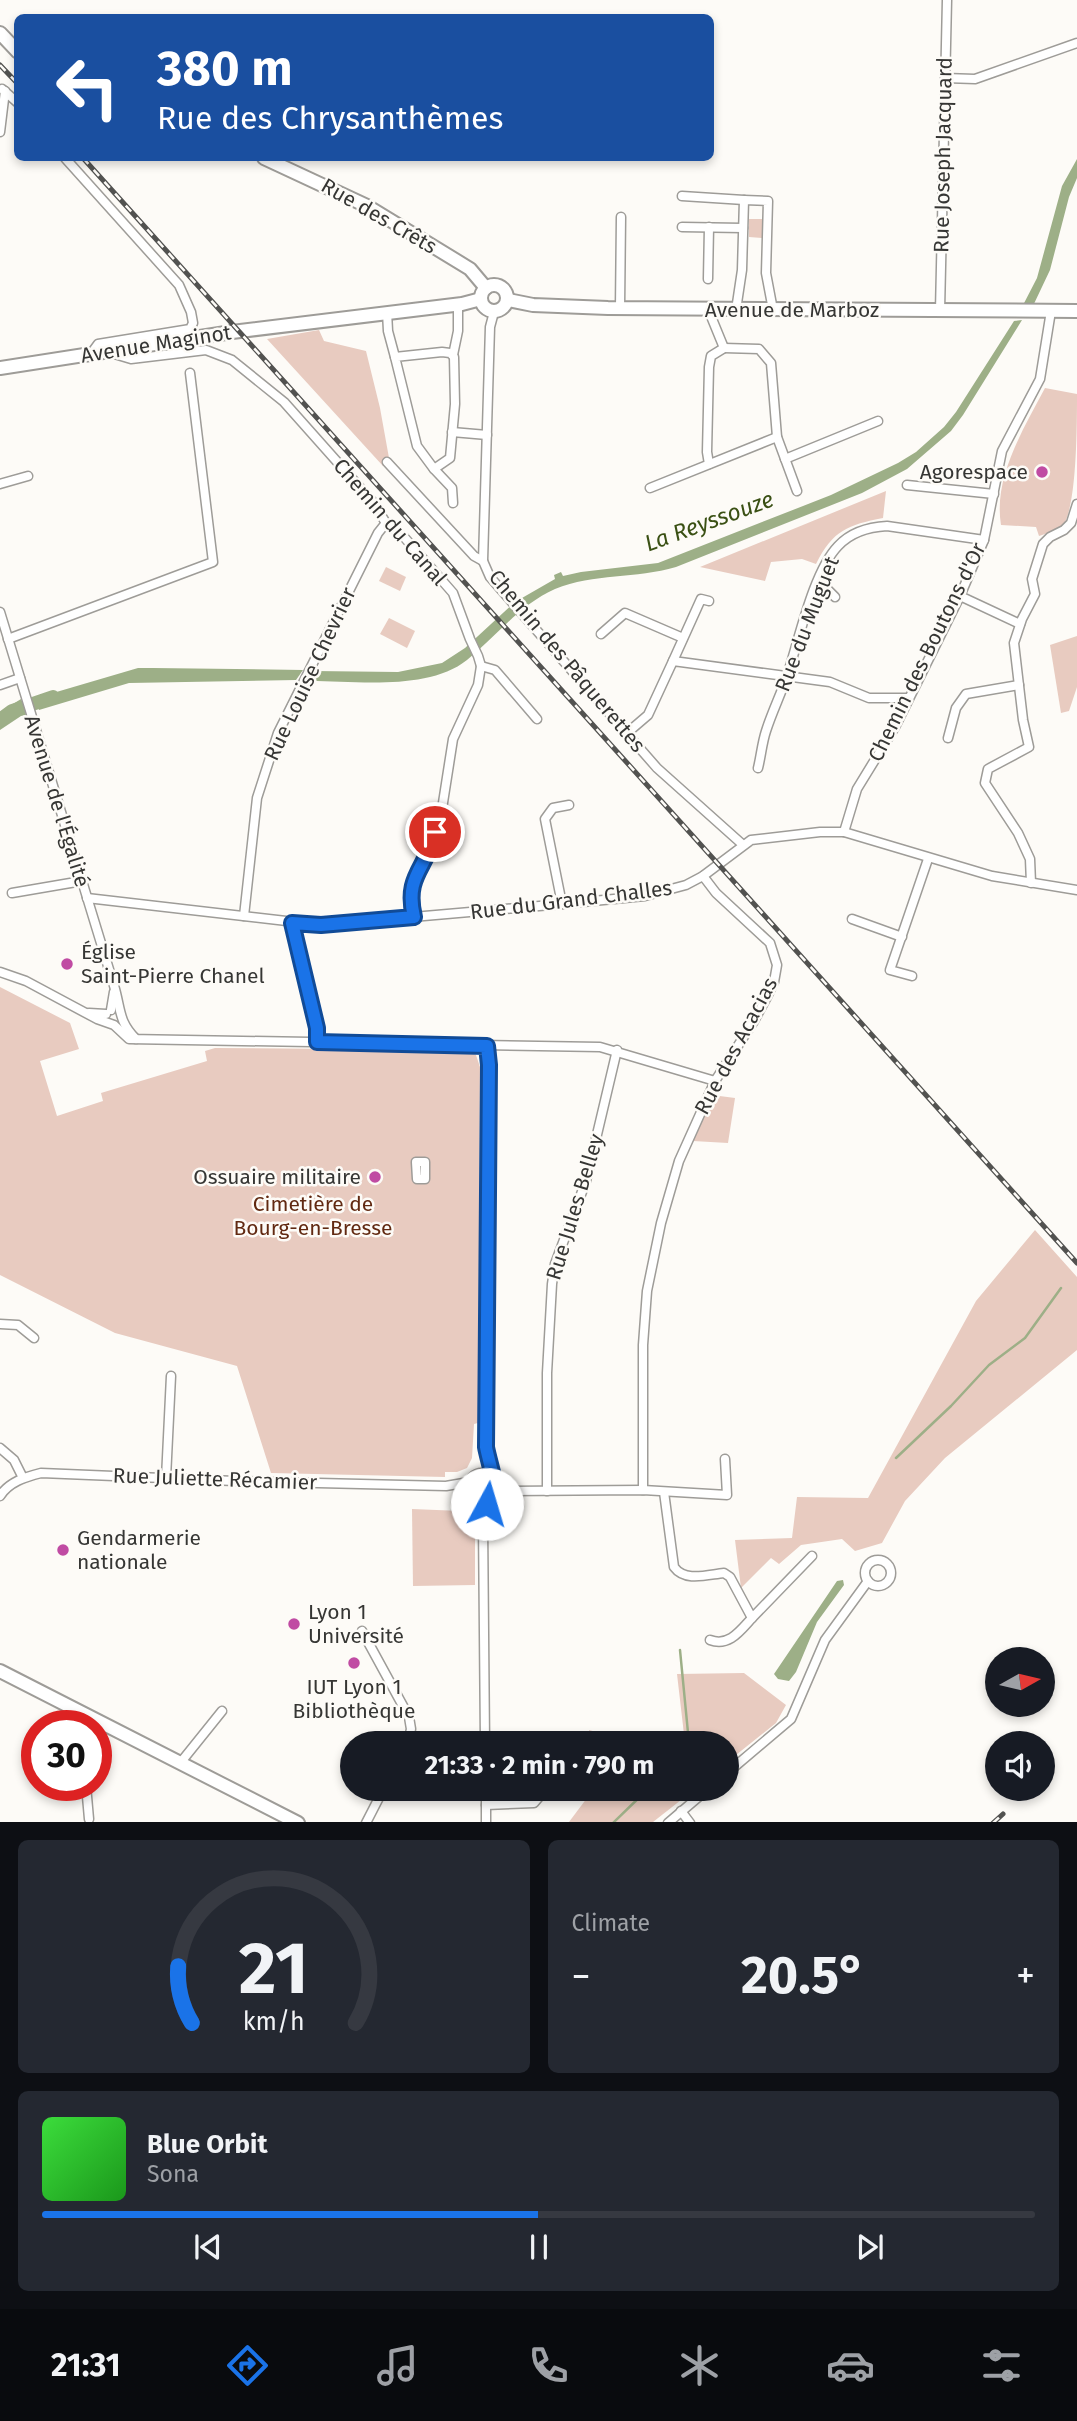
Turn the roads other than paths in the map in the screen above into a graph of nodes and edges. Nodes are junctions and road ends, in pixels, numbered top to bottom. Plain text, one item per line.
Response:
1 (947, 0) edge
2 (0, 33) edge
3 (1077, 43) edge
4 (14, 48) edge
5 (945, 78) junction
6 (2, 89) edge
7 (0, 132) edge
8 (68, 161) edge
9 (270, 161) edge
10 (682, 196) dead end
11 (744, 200) junction
12 (621, 217) dead end
13 (682, 227) dead end
14 (709, 227) junction
15 (743, 228) junction
16 (708, 279) dead end
17 (483, 293) junction
18 (508, 300) junction
19 (458, 304) junction
20 (620, 308) junction
21 (708, 309) junction
22 (736, 310) junction
23 (773, 310) junction
24 (940, 311) junction
25 (1051, 311) junction
26 (1077, 311) edge
27 (387, 312) junction
28 (494, 312) junction
29 (724, 348) junction
30 (108, 352) junction
31 (90, 355) junction
32 (453, 355) junction
33 (395, 357) junction
34 (0, 368) edge
35 (190, 373) dead end
36 (878, 421) dead end
37 (452, 432) junction
38 (486, 435) junction
39 (777, 437) junction
40 (785, 459) junction
41 (387, 461) dead end
42 (709, 464) junction
43 (434, 469) junction
44 (28, 476) dead end
45 (0, 484) edge
46 (906, 485) dead end
47 (650, 488) dead end
48 (797, 491) dead end
49 (994, 494) junction
50 (453, 503) dead end
51 (1077, 504) edge
52 (386, 523) junction
53 (984, 540) junction
54 (483, 561) junction
55 (819, 580) junction
56 (960, 596) junction
57 (835, 597) dead end
58 (709, 601) dead end
59 (0, 612) edge
60 (1020, 624) junction
61 (601, 634) dead end
62 (683, 638) junction
63 (8, 639) junction
64 (673, 661) junction
65 (481, 666) junction
66 (787, 677) junction
67 (20, 678) junction
68 (0, 685) edge
69 (1019, 685) junction
70 (908, 698) junction
71 (537, 719) dead end
72 (627, 733) junction
73 (948, 738) dead end
74 (758, 768) dead end
75 (569, 805) dead end
76 (844, 832) junction
77 (742, 844) junction
78 (928, 859) junction
79 (703, 876) junction
80 (82, 881) junction
81 (1031, 883) junction
82 (1077, 890) edge
83 (12, 893) dead end
84 (87, 898) junction
85 (562, 904) junction
86 (244, 916) junction
87 (414, 917) junction
88 (852, 919) dead end
89 (292, 923) junction
90 (902, 937) junction
91 (0, 972) edge
92 (912, 976) dead end
93 (113, 1017) junction
94 (317, 1042) junction
95 (487, 1046) junction
96 (617, 1050) junction
97 (715, 1081) junction
98 (0, 1324) edge
99 (34, 1338) dead end
100 (171, 1376) dead end
101 (486, 1447) junction
102 (0, 1448) edge
103 (725, 1459) dead end
104 (478, 1474) junction
105 (491, 1477) junction
106 (23, 1478) junction
107 (166, 1478) junction
108 (469, 1482) junction
109 (446, 1486) junction
110 (643, 1490) junction
111 (495, 1491) junction
112 (547, 1491) junction
113 (664, 1492) junction
114 (0, 1496) edge
115 (472, 1497) junction
116 (488, 1499) junction
117 (483, 1522) junction
118 (811, 1556) dead end
119 (868, 1581) dead end
120 (752, 1618) junction
121 (362, 1632) dead end
122 (710, 1640) dead end
123 (0, 1671) edge
124 (79, 1710) edge
125 (222, 1711) dead end
126 (112, 1727) edge
127 (411, 1731) edge
128 (485, 1731) edge
129 (181, 1762) junction
130 (739, 1763) edge
131 (87, 1801) edge
132 (378, 1801) edge
133 (486, 1801) edge
134 (536, 1801) edge
135 (693, 1801) edge
136 (486, 1805) junction
137 (681, 1811) junction
138 (89, 1819) dead end
139 (298, 1822) edge
140 (367, 1822) edge
141 (486, 1822) edge
142 (668, 1822) edge
143 (690, 1822) edge

1 - 5 street, Rue Joseph Jacquard
2 - 4 main road
3 - 5 street
5 - 24 street, Rue Joseph Jacquard
6 - 7 street
8 - 31 street
9 - 17 main road, Rue des Crêts
10 - 11 street
11 - 15 street
11 - 23 street
12 - 20 street
13 - 14 street
14 - 15 street
14 - 16 street
15 - 22 street
17 - 18 main road
17 - 19 main road
17 - 28 main road
18 - 20 main road, Avenue de Marboz
18 - 28 main road
19 - 27 main road
19 - 32 street
20 - 21 main road, Avenue de Marboz
21 - 22 main road, Avenue de Marboz
21 - 29 street
22 - 23 main road, Avenue de Marboz
23 - 24 main road, Avenue de Marboz
24 - 25 main road, Avenue de Marboz
25 - 26 main road, Avenue de Marboz
25 - 49 street, Chemin des Boutons d'Or
27 - 30 main road, Avenue Maginot
27 - 33 street
28 - 38 street, Chemin des Pâquerettes
29 - 39 street
29 - 42 street
30 - 31 main road, Avenue Maginot
30 - 52 street, Chemin du Canal
31 - 34 main road, Avenue Maginot
32 - 33 street
32 - 37 street
33 - 43 street
35 - 63 street
36 - 40 street
37 - 38 street
37 - 43 street
38 - 54 street, Chemin des Pâquerettes
39 - 40 street
39 - 42 street
40 - 48 street
41 - 54 street
42 - 47 street
43 - 50 street
44 - 45 street
46 - 49 street
49 - 53 street, Chemin des Boutons d'Or
51 - 60 street
52 - 65 street, Chemin du Canal
52 - 86 street, Rue Louise Chevrier
53 - 55 street, Rue du Muguet
53 - 56 street, Chemin des Boutons d'Or
54 - 72 street, Chemin des Pâquerettes
55 - 57 street
55 - 66 street, Rue du Muguet
56 - 60 street
56 - 70 street, Chemin des Boutons d'Or
58 - 62 street
59 - 63 street, Avenue de l'Égalité
60 - 69 street
61 - 62 street
62 - 64 street
63 - 67 street, Avenue de l'Égalité
64 - 66 street
64 - 72 street
65 - 71 street
65 - 87 street
66 - 70 street
66 - 74 street, Rue du Muguet
67 - 68 street
67 - 80 street, Avenue de l'Égalité
69 - 73 street
69 - 81 street
70 - 76 street, Chemin des Boutons d'Or
72 - 77 street, Chemin des Pâquerettes
75 - 85 street
76 - 77 street, Rue du Grand Challes
76 - 78 street, Rue du Grand Challes
77 - 79 street, Rue du Grand Challes
78 - 81 street, Rue du Grand Challes
78 - 90 street
79 - 85 street, Rue du Grand Challes
79 - 97 street, Rue des Acacias
80 - 83 street
80 - 84 street, Avenue de l'Égalité
81 - 82 street, Rue du Grand Challes
84 - 86 street, Rue du Grand Challes
84 - 93 street, Avenue de l'Égalité
85 - 87 street, Rue du Grand Challes
86 - 89 street, Rue du Grand Challes
87 - 89 street, Rue du Grand Challes
88 - 90 street
89 - 94 street
90 - 92 street
91 - 93 street
93 - 94 street
94 - 95 street
95 - 96 street
95 - 101 street
96 - 97 street
96 - 112 street, Rue Jules Belley
97 - 110 street, Rue des Acacias
98 - 99 street
100 - 107 street
101 - 104 street
101 - 105 street
102 - 106 street
103 - 113 street
104 - 105 street
104 - 108 street
105 - 111 street
106 - 107 street, Rue Juliette Récamier
106 - 114 street
107 - 109 street, Rue Juliette Récamier
108 - 109 street, Rue Juliette Récamier
108 - 115 street
109 - 115 street, Rue Juliette Récamier
110 - 112 street
110 - 113 street
111 - 112 street
111 - 116 street
113 - 120 street
115 - 116 street
115 - 117 street
116 - 117 street
117 - 128 street
118 - 120 street
119 - 130 street
120 - 122 street
121 - 127 street
123 - 124 main road
125 - 129 street
126 - 129 main road
129 - 139 main road
131 - 138 street
132 - 140 street
133 - 136 street
134 - 136 street
135 - 137 street
136 - 141 street
137 - 142 street
137 - 143 street

